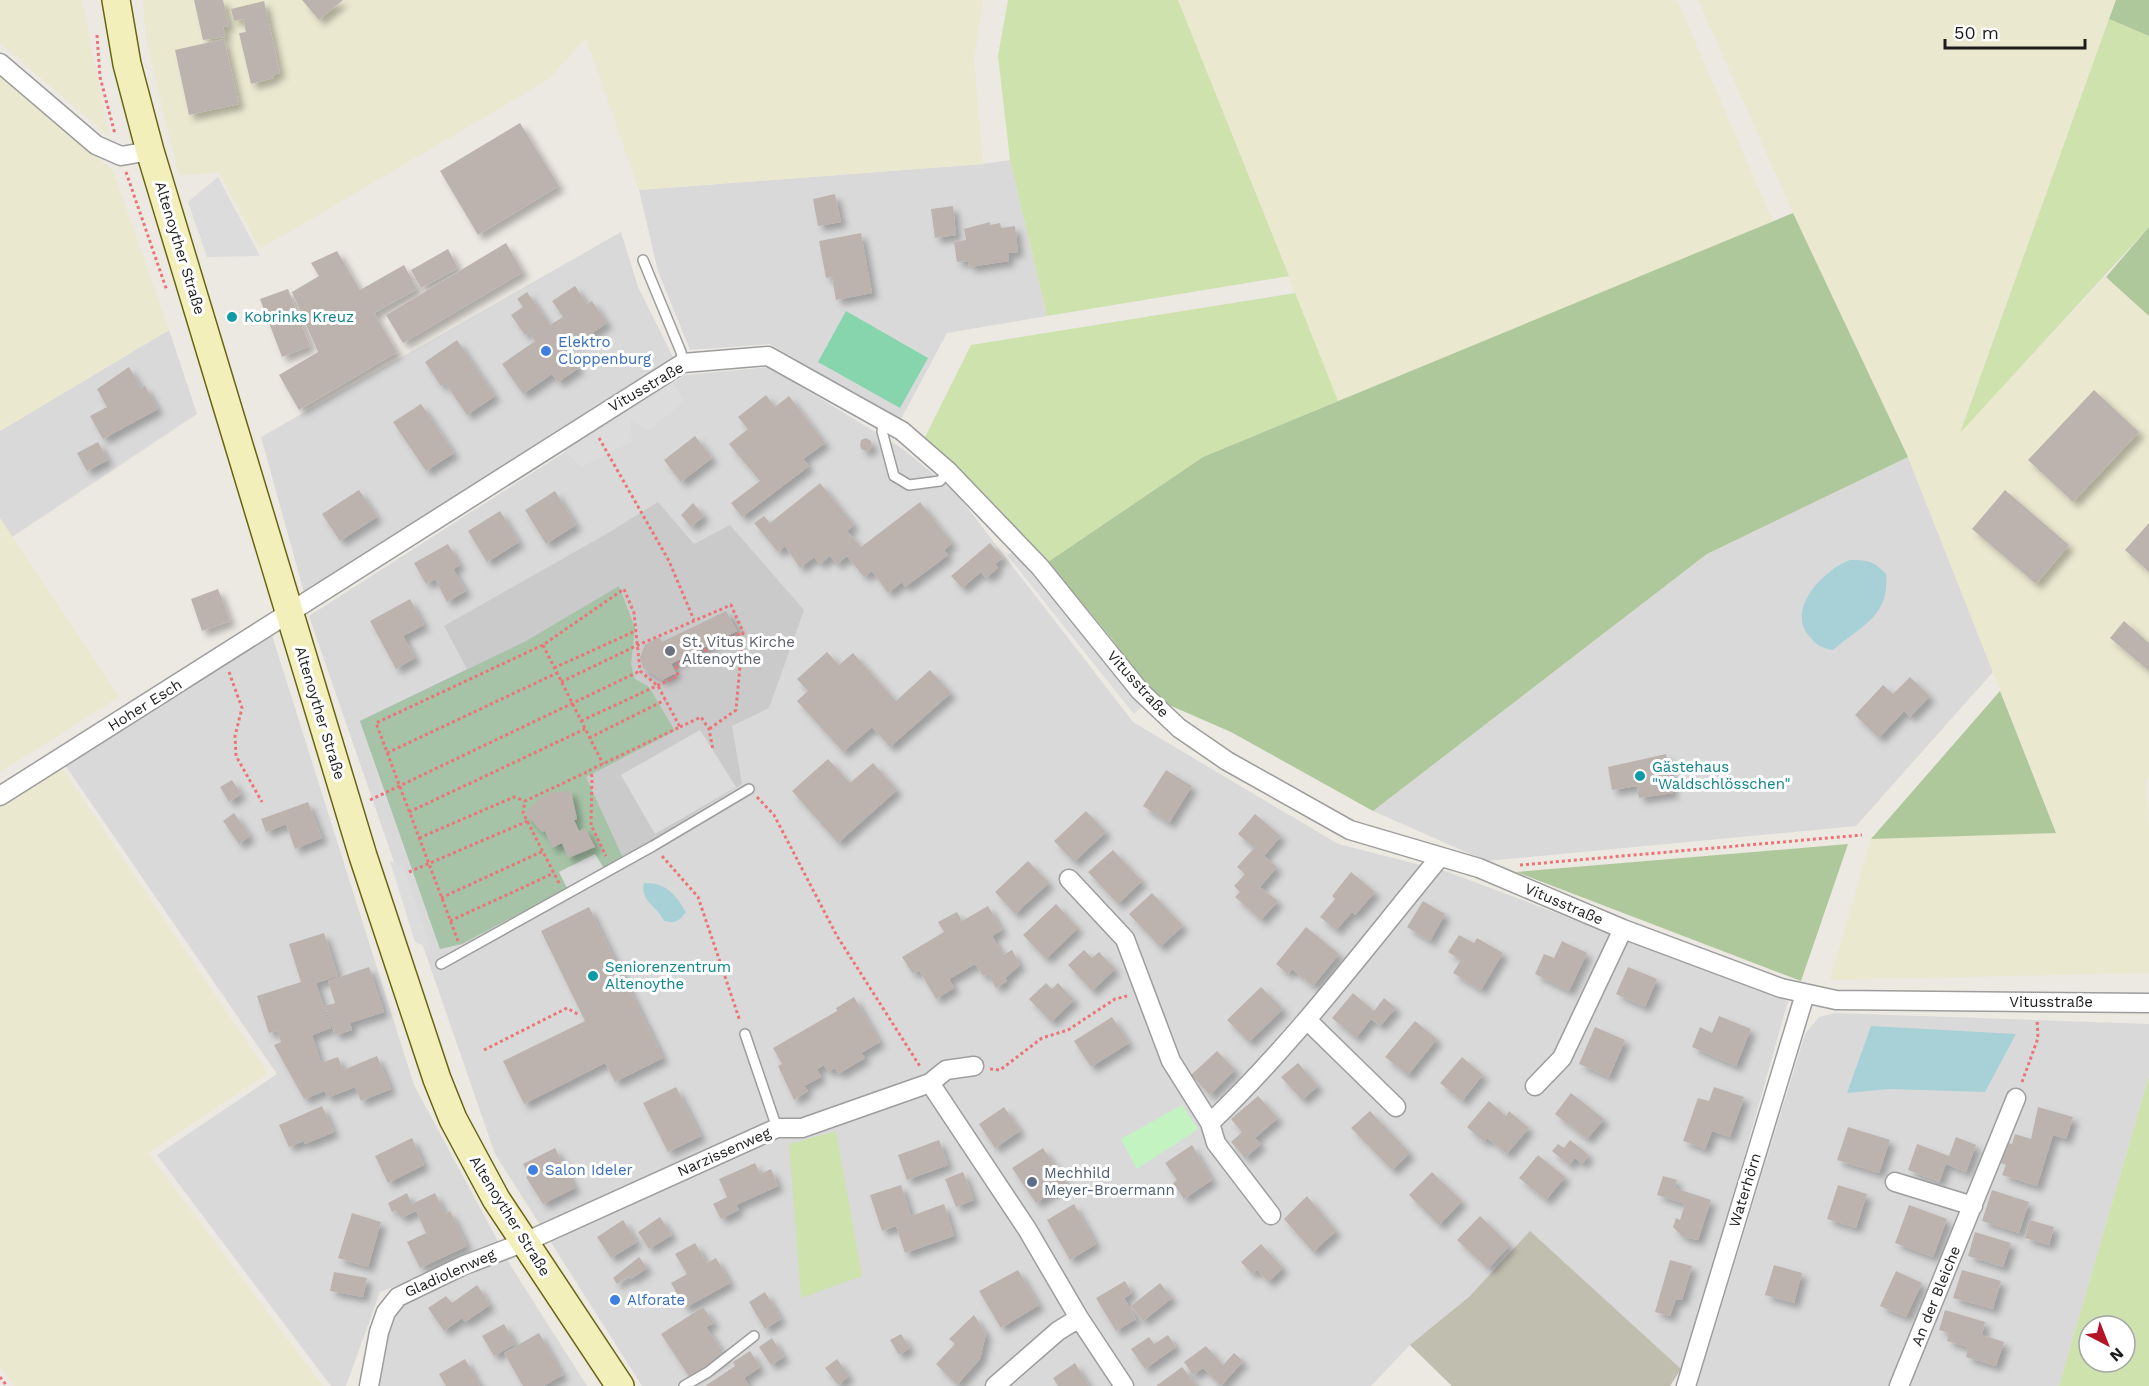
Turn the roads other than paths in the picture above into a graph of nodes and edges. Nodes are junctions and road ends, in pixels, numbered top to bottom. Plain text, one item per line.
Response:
1 (116, 0) edge
2 (0, 63) edge
3 (150, 151) junction
4 (643, 260) dead end
5 (683, 363) junction
6 (885, 421) junction
7 (948, 471) junction
8 (290, 614) junction
9 (749, 789) road end
10 (0, 796) edge
11 (1440, 857) junction
12 (1069, 879) dead end
13 (1623, 929) junction
14 (441, 964) dead end
15 (1805, 994) junction
16 (2149, 1003) edge
17 (1308, 1021) junction
18 (745, 1034) road end
19 (975, 1066) road end
20 (930, 1083) junction
21 (1535, 1086) dead end
22 (2016, 1098) road end
23 (1396, 1107) dead end
24 (1210, 1123) junction
25 (777, 1128) junction
26 (1895, 1182) dead end
27 (1973, 1206) junction
28 (1271, 1215) dead end
29 (525, 1242) junction
30 (1079, 1318) junction
31 (754, 1335) dead end
32 (369, 1386) edge
33 (620, 1386) edge
34 (684, 1386) edge
35 (995, 1386) edge
36 (1124, 1386) edge
37 (1686, 1386) edge
38 (1899, 1386) edge

1 - 3 main road, Altenoyther Straße
2 - 3 street
3 - 8 main road, Altenoyther Straße
4 - 5 lane
5 - 6 street, Vitusstraße
5 - 8 street, Vitusstraße
6 - 7 street, Vitusstraße
6 - 7 lane
7 - 11 street, Vitusstraße
8 - 10 street, Hoher Esch
8 - 29 main road, Altenoyther Straße
9 - 14 lane
11 - 13 street, Vitusstraße
11 - 17 street
12 - 24 street
13 - 15 street, Vitusstraße
13 - 21 street
15 - 16 street, Vitusstraße
15 - 37 street, Waterhörn
17 - 23 street
17 - 24 street
18 - 25 lane
19 - 20 street, Narzissenweg
20 - 25 street, Narzissenweg
20 - 30 street
22 - 27 street, An der Bleiche
24 - 28 street
25 - 29 street, Narzissenweg
26 - 27 street
27 - 38 street, An der Bleiche
29 - 32 street, Gladiolenweg
29 - 33 main road, Altenoyther Straße
30 - 35 street
30 - 36 street
31 - 34 lane

